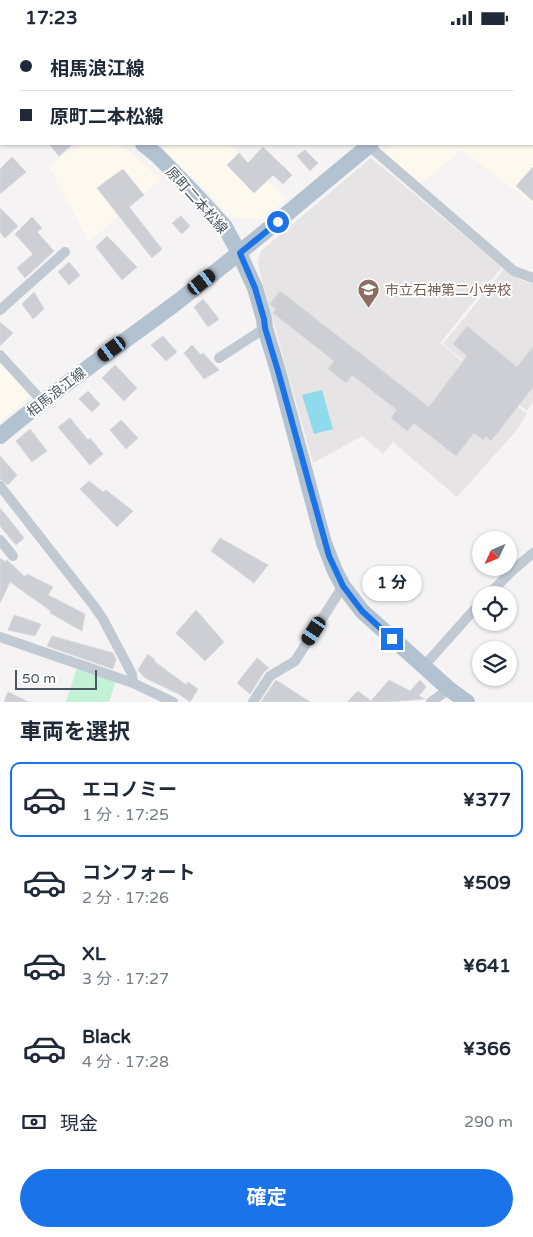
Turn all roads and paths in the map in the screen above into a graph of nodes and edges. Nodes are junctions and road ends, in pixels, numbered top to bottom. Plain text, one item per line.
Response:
1 (144, 145) edge
2 (370, 145) edge
3 (65, 252) dead end
4 (240, 253) junction
5 (533, 278) edge
6 (0, 310) edge
7 (265, 328) junction
8 (0, 355) edge
9 (219, 358) dead end
10 (42, 401) junction
11 (0, 436) edge
12 (0, 486) edge
13 (0, 540) edge
14 (533, 553) edge
15 (13, 556) dead end
16 (343, 586) junction
17 (498, 586) edge
18 (472, 612) edge
19 (0, 637) edge
20 (424, 666) junction
21 (133, 683) junction
22 (449, 689) junction
23 (167, 701) edge
24 (253, 702) edge
25 (431, 702) edge
26 (467, 702) edge

1 - 4 main road, 原町二本松線
2 - 4 main road, 相馬浪江線
2 - 5 street
3 - 6 street
4 - 7 main road, 原町二本松線
4 - 10 main road, 相馬浪江線
7 - 9 street
7 - 16 main road, 原町二本松線
8 - 10 street
10 - 11 main road, 相馬浪江線
12 - 21 street
13 - 15 street
14 - 17 street
16 - 20 main road, 原町二本松線
16 - 24 street
18 - 20 street
19 - 21 street
20 - 22 main road, 原町二本松線
21 - 23 street
22 - 25 street
22 - 26 main road, 原町二本松線

